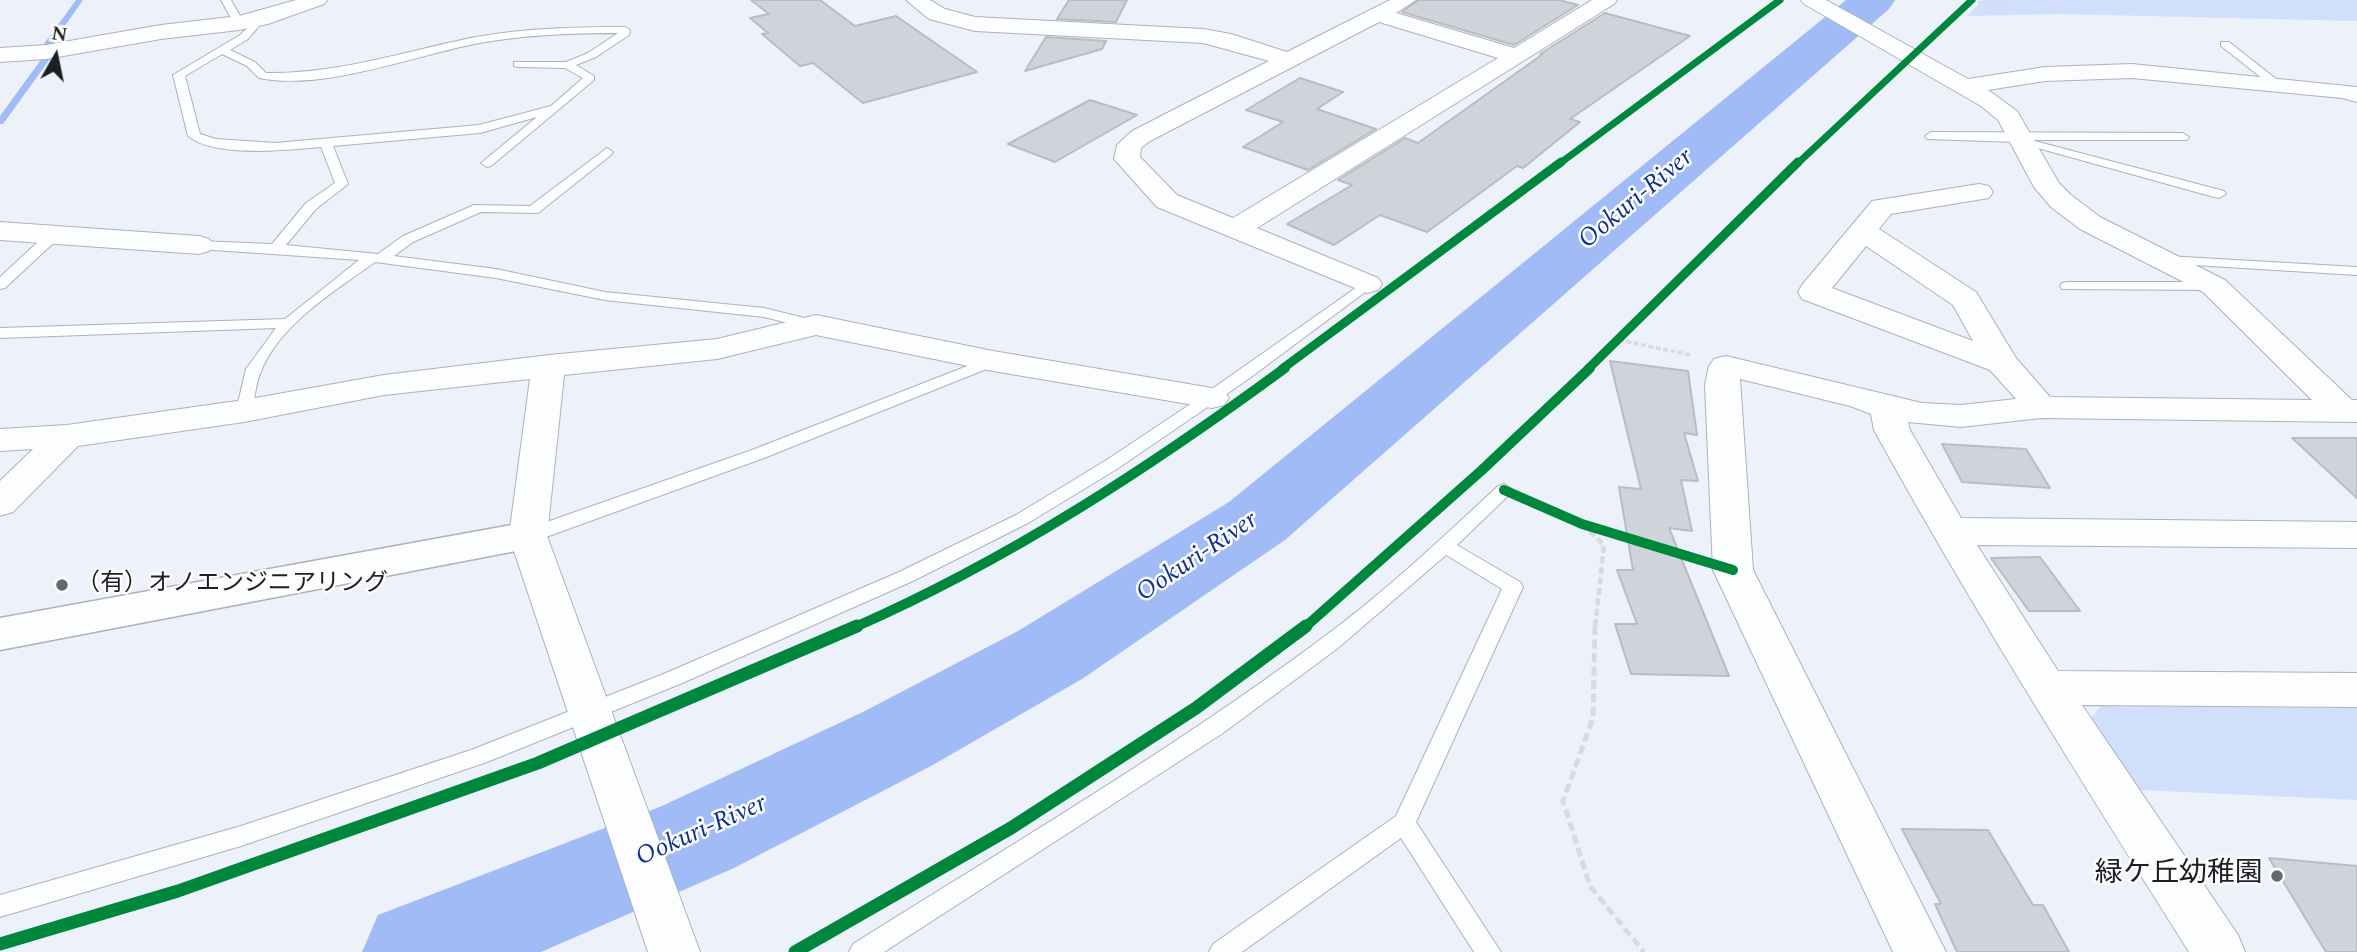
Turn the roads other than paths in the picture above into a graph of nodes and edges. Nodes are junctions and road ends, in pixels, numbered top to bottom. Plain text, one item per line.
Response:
1 (226, 0) edge
2 (317, 0) edge
3 (916, 0) edge
4 (1406, 0) edge
5 (1607, 0) edge
6 (1811, 0) edge
7 (1378, 15) junction
8 (249, 21) junction
9 (2225, 44) dead end
10 (222, 50) junction
11 (0, 55) edge
12 (1517, 56) junction
13 (1289, 60) junction
14 (518, 64) dead end
15 (567, 65) junction
16 (2276, 84) junction
17 (1967, 86) junction
18 (2357, 95) edge
19 (555, 108) junction
20 (1931, 136) dead end
21 (2183, 137) dead end
22 (2021, 138) junction
23 (326, 144) junction
24 (607, 152) dead end
25 (487, 163) dead end
26 (1979, 192) dead end
27 (2219, 194) dead end
28 (1236, 229) junction
29 (0, 231) edge
30 (1863, 231) junction
31 (57, 232) junction
32 (199, 245) joint
33 (277, 247) junction
34 (376, 259) junction
35 (2163, 260) junction
36 (2357, 271) edge
37 (1367, 284) joint
38 (0, 285) edge
39 (2067, 286) dead end
40 (2214, 286) junction
41 (288, 323) junction
42 (816, 325) junction
43 (0, 333) edge
44 (993, 361) junction
45 (2001, 363) junction
46 (549, 365) junction
47 (1212, 398) junction
48 (1887, 408) junction
49 (2041, 408) junction
50 (244, 411) junction
51 (2350, 411) edge
52 (67, 436) junction
53 (0, 440) edge
54 (1504, 490) dead end
55 (0, 503) edge
56 (1949, 531) junction
57 (2357, 535) edge
58 (528, 536) junction
59 (1445, 546) junction
60 (0, 634) edge
61 (2046, 688) junction
62 (2357, 690) edge
63 (594, 729) junction
64 (1404, 823) junction
65 (0, 906) edge
66 (674, 952) edge
67 (862, 952) edge
68 (1222, 952) edge
69 (1488, 952) edge
70 (1920, 952) edge
71 (2219, 952) edge

1 - 8 lane
2 - 8 street
3 - 13 street
4 - 7 street
5 - 12 street
6 - 17 street
7 - 12 street
7 - 13 street
8 - 10 lane
8 - 11 street
9 - 16 lane
10 - 15 lane
10 - 23 lane
12 - 28 street
13 - 28 street
14 - 15 lane
15 - 19 lane
16 - 17 street
16 - 18 street
17 - 22 street
19 - 23 lane
19 - 25 lane
20 - 22 lane
21 - 22 lane
22 - 27 lane
22 - 35 street
23 - 33 lane
24 - 34 lane
26 - 30 street
28 - 37 street
29 - 31 street
30 - 45 street
30 - 45 street
31 - 32 street
31 - 38 lane
32 - 33 lane
33 - 34 lane
34 - 41 lane
34 - 42 lane
35 - 36 lane
35 - 40 street
37 - 47 lane
39 - 40 lane
40 - 51 street
41 - 43 lane
41 - 50 lane
42 - 44 street
42 - 46 street
44 - 47 street
44 - 58 lane
45 - 49 street
46 - 50 street
46 - 58 street
47 - 63 lane
48 - 49 street
48 - 56 street
48 - 70 street
49 - 51 street
50 - 52 street
52 - 53 street
52 - 55 street
54 - 59 lane
56 - 57 street
56 - 61 street
58 - 60 street
58 - 63 street
59 - 64 lane
59 - 67 lane
61 - 62 street
61 - 71 street
63 - 65 lane
63 - 66 street
64 - 68 lane
64 - 69 lane

